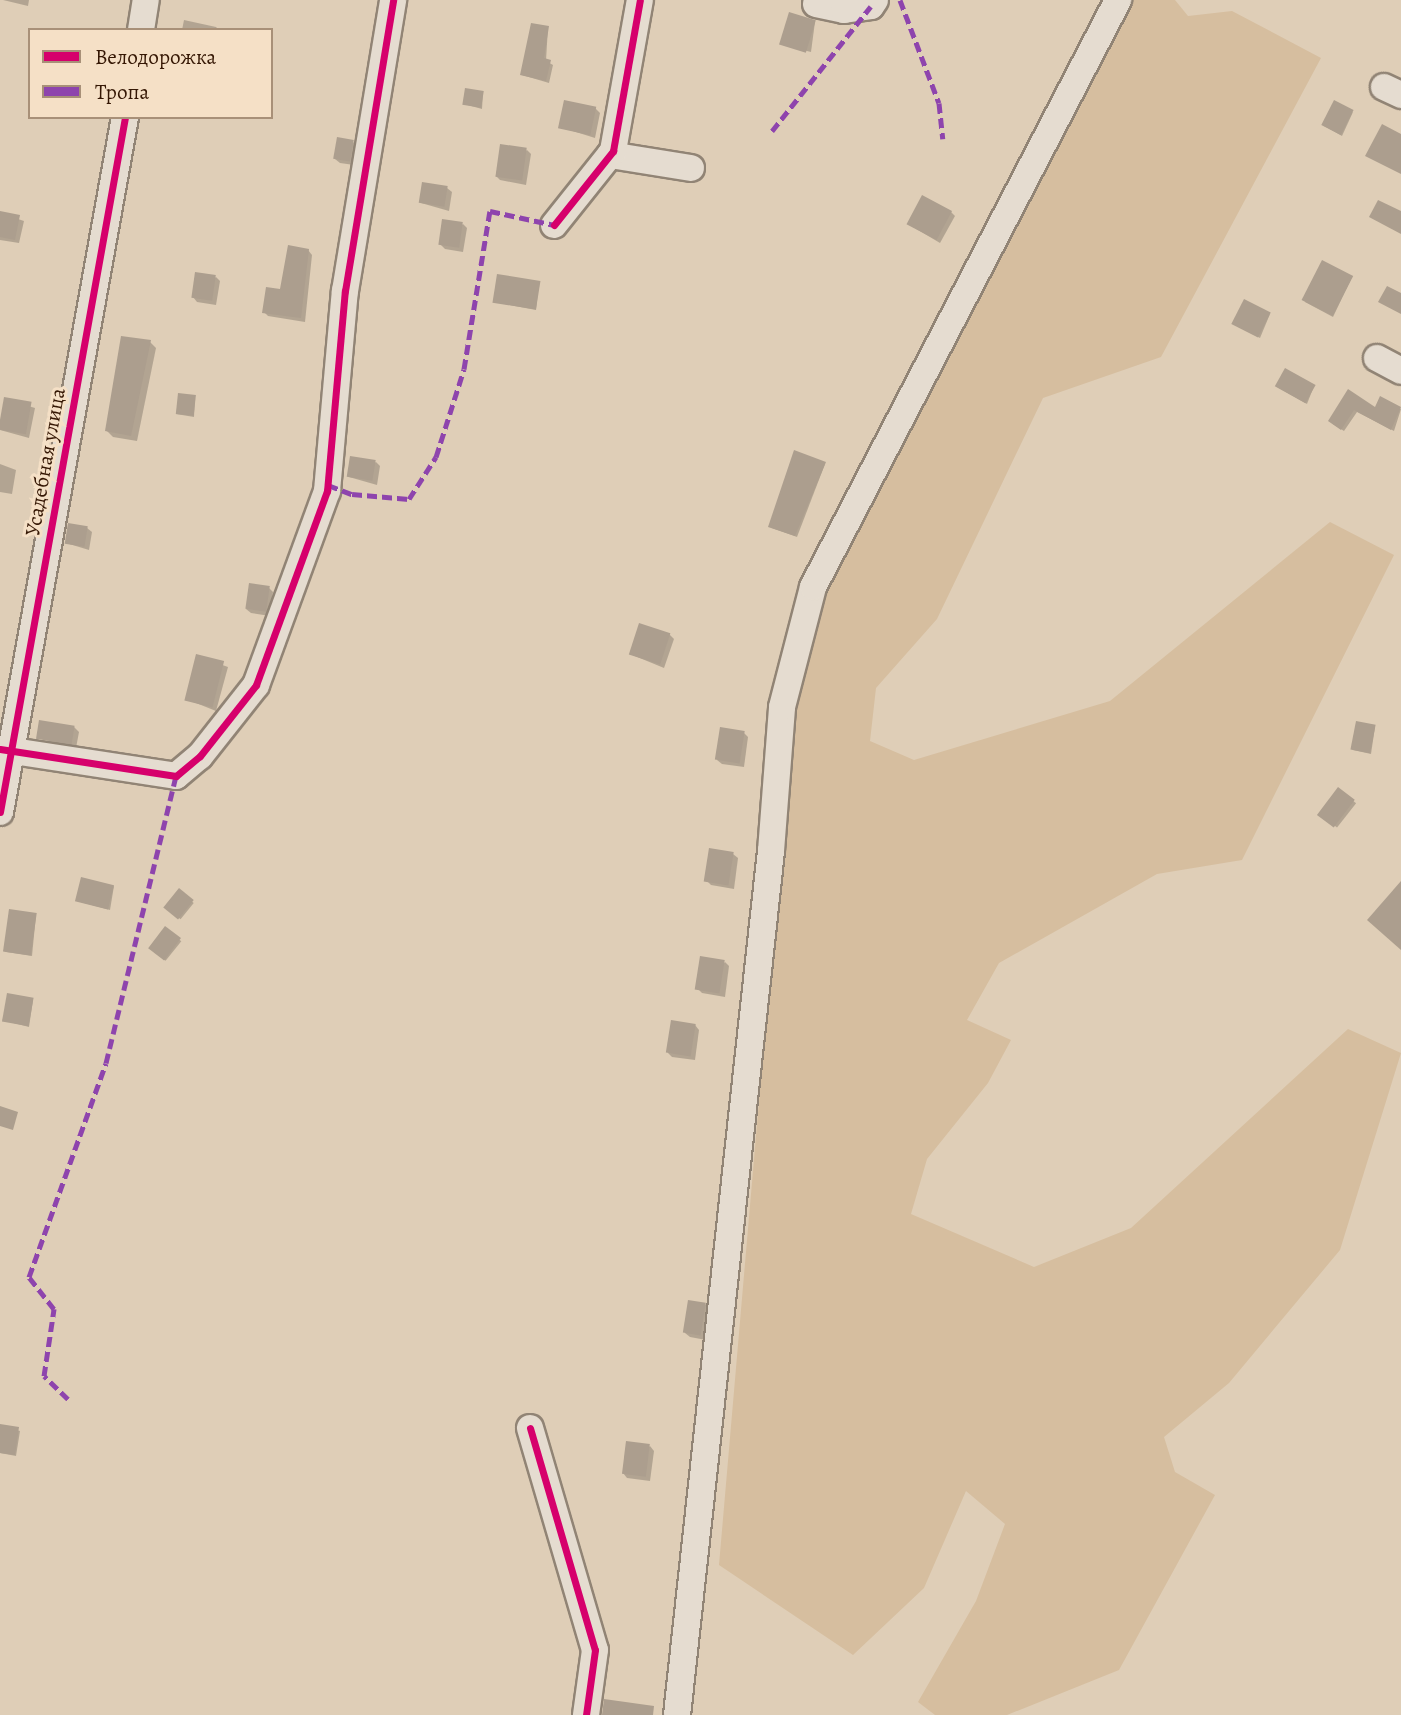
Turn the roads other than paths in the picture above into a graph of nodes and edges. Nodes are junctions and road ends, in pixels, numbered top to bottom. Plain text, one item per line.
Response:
1 (146, 0) edge
2 (393, 0) edge
3 (640, 0) edge
4 (875, 0) edge
5 (1118, 0) edge
6 (816, 4) dead end
7 (141, 28) edge
8 (125, 119) edge
9 (610, 155) junction
10 (691, 168) dead end
11 (554, 225) dead end
12 (1377, 358) dead end
13 (1401, 371) edge
14 (6, 750) edge
15 (0, 812) edge
16 (530, 1428) dead end
17 (586, 1715) edge
18 (677, 1715) edge

1 - 7 street
2 - 14 street
3 - 9 street
4 - 6 street
5 - 18 street
8 - 14 street, Усадебная улица
9 - 10 street
9 - 11 street
12 - 13 street
14 - 15 street, Усадебная улица
16 - 17 street

